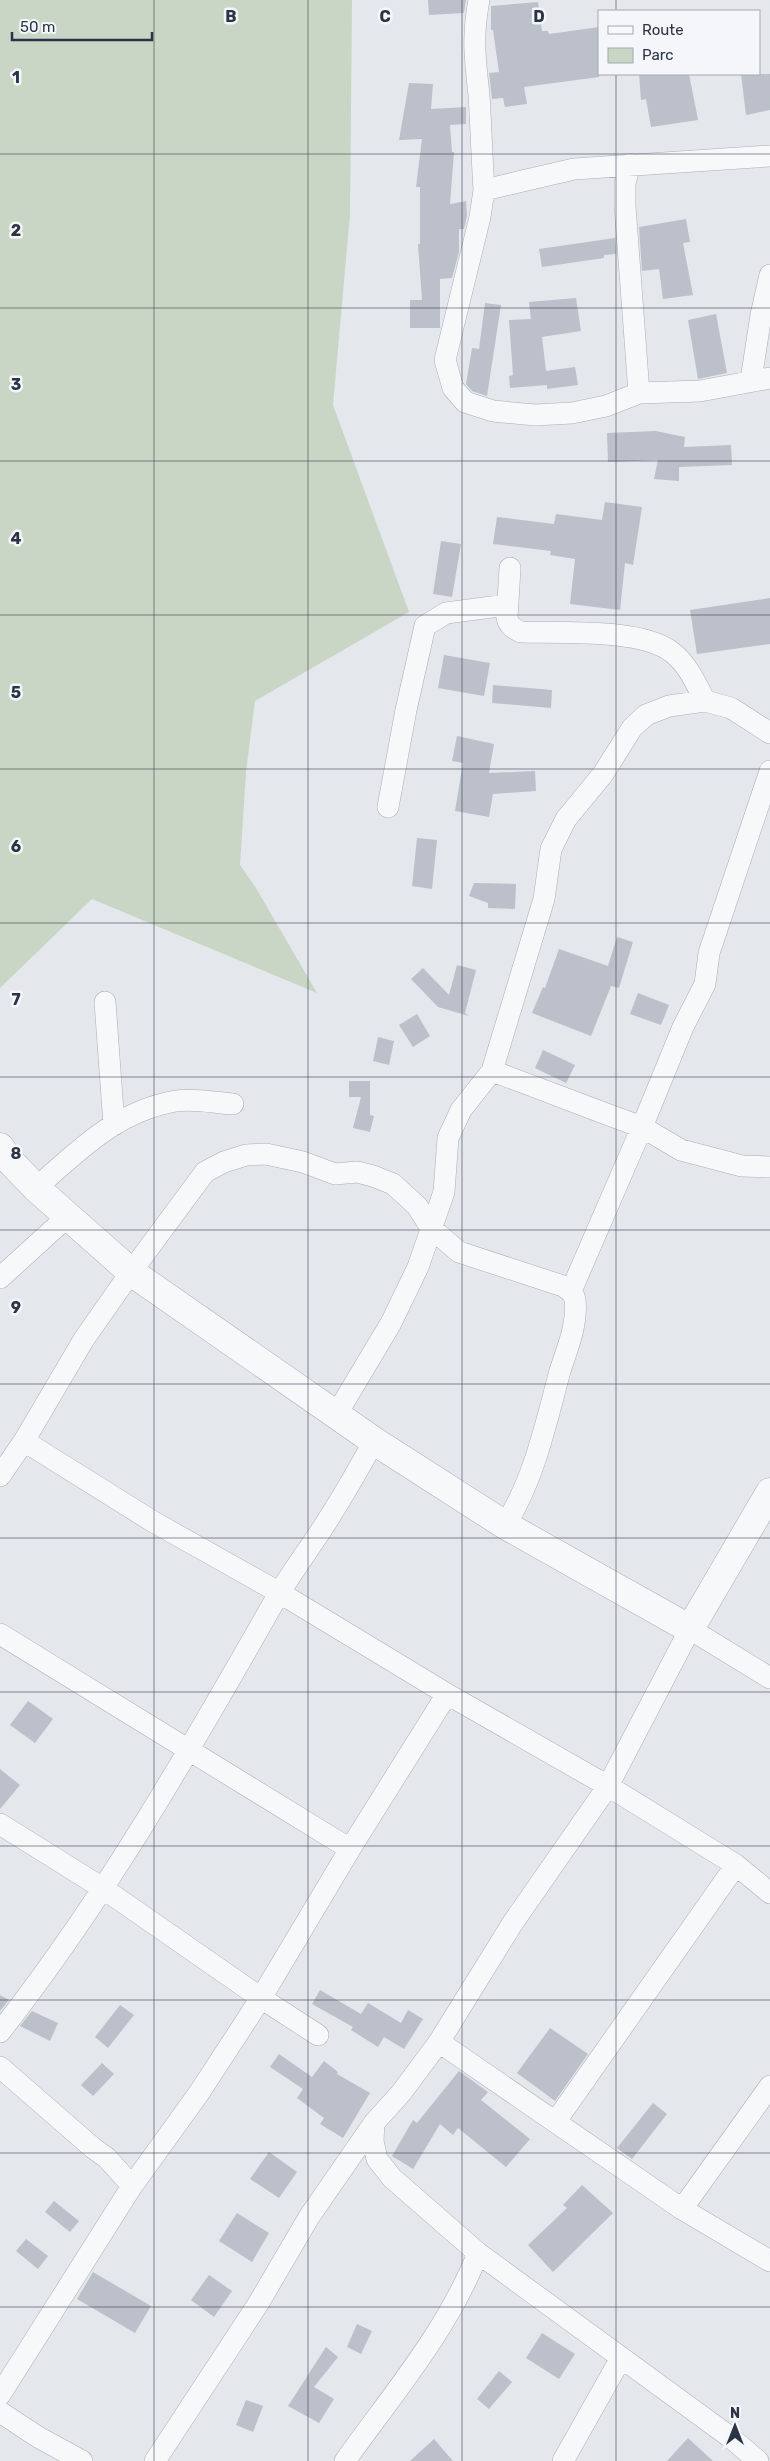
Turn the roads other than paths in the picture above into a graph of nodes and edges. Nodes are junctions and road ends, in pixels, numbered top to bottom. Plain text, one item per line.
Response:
1 (479, 0) edge
2 (770, 156) edge
3 (630, 164) junction
4 (484, 190) junction
5 (770, 275) edge
6 (760, 379) edge
7 (639, 393) junction
8 (510, 568) dead end
9 (508, 605) junction
10 (705, 701) junction
11 (770, 733) edge
12 (770, 771) edge
13 (388, 807) dead end
14 (105, 1002) dead end
15 (492, 1071) junction
16 (233, 1104) dead end
17 (114, 1125) junction
18 (642, 1127) junction
19 (3, 1157) edge
20 (770, 1167) edge
21 (36, 1188) junction
22 (67, 1217) junction
23 (431, 1228) junction
24 (131, 1272) junction
25 (0, 1278) edge
26 (571, 1291) junction
27 (336, 1415) junction
28 (24, 1441) junction
29 (374, 1441) junction
30 (0, 1476) edge
31 (766, 1505) edge
32 (505, 1525) junction
33 (280, 1592) junction
34 (690, 1629) junction
35 (0, 1634) edge
36 (770, 1678) edge
37 (448, 1694) junction
38 (191, 1750) junction
39 (608, 1786) junction
40 (0, 1824) edge
41 (350, 1850) junction
42 (736, 1865) junction
43 (104, 1889) junction
44 (770, 1893) edge
45 (261, 1998) junction
46 (0, 2032) edge
47 (318, 2035) dead end
48 (439, 2042) junction
49 (0, 2067) edge
50 (770, 2086) edge
51 (556, 2121) junction
52 (374, 2123) junction
53 (132, 2186) junction
54 (682, 2209) junction
55 (478, 2253) junction
56 (770, 2261) edge
57 (621, 2358) junction
58 (0, 2395) edge
59 (0, 2412) edge
60 (82, 2461) edge
61 (155, 2461) edge
62 (345, 2461) edge
63 (563, 2461) edge
64 (758, 2461) edge

1 - 4 street
2 - 3 street
3 - 4 street
3 - 7 street
4 - 7 street
5 - 6 street
6 - 7 street
8 - 9 street
9 - 10 street
9 - 13 street
10 - 11 street
10 - 15 street
12 - 18 street
14 - 17 street
15 - 18 street
15 - 23 street
16 - 17 street
17 - 21 street
18 - 20 street
18 - 26 street
19 - 21 street
21 - 22 street
22 - 24 street
22 - 25 street
23 - 24 street
23 - 26 street
23 - 27 street
24 - 27 street
24 - 28 street
26 - 32 street
27 - 29 street
28 - 30 street
28 - 33 street
29 - 32 street
29 - 33 street
31 - 34 street
32 - 34 street
33 - 37 street
33 - 38 street
34 - 36 street
34 - 39 street
35 - 38 street
37 - 39 street
37 - 41 street
38 - 41 street
38 - 43 street
39 - 42 street
39 - 48 street
40 - 43 street
41 - 45 street
42 - 44 street
42 - 51 street
43 - 45 street
43 - 46 street
45 - 47 street
45 - 53 street
48 - 51 street
48 - 52 street
49 - 53 street
50 - 54 street
51 - 54 street
52 - 55 street
52 - 61 street
53 - 58 street
54 - 56 street
55 - 57 street
55 - 62 street
57 - 63 street
57 - 64 street
59 - 60 street

